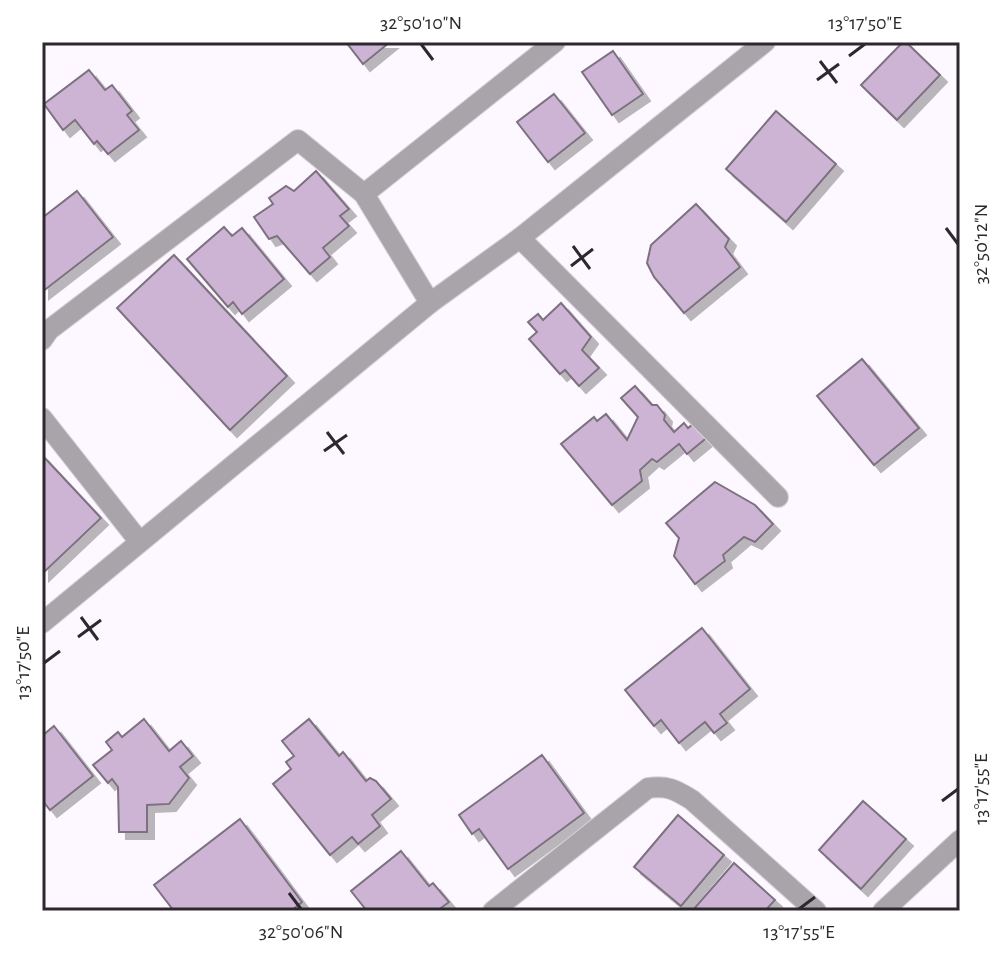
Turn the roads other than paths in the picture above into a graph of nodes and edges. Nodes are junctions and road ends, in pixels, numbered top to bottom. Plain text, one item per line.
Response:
1 (555, 42) edge
2 (765, 42) edge
3 (364, 194) junction
4 (520, 238) junction
5 (430, 303) junction
6 (42, 340) edge
7 (42, 418) edge
8 (778, 497) dead end
9 (139, 541) junction
10 (42, 623) edge
11 (960, 840) edge
12 (493, 911) edge
13 (816, 911) edge
14 (883, 911) edge

1 - 3 street
2 - 4 street
3 - 5 street
3 - 6 street
4 - 5 street
4 - 8 street
5 - 9 street
7 - 9 street
9 - 10 street
11 - 14 street
12 - 13 street

